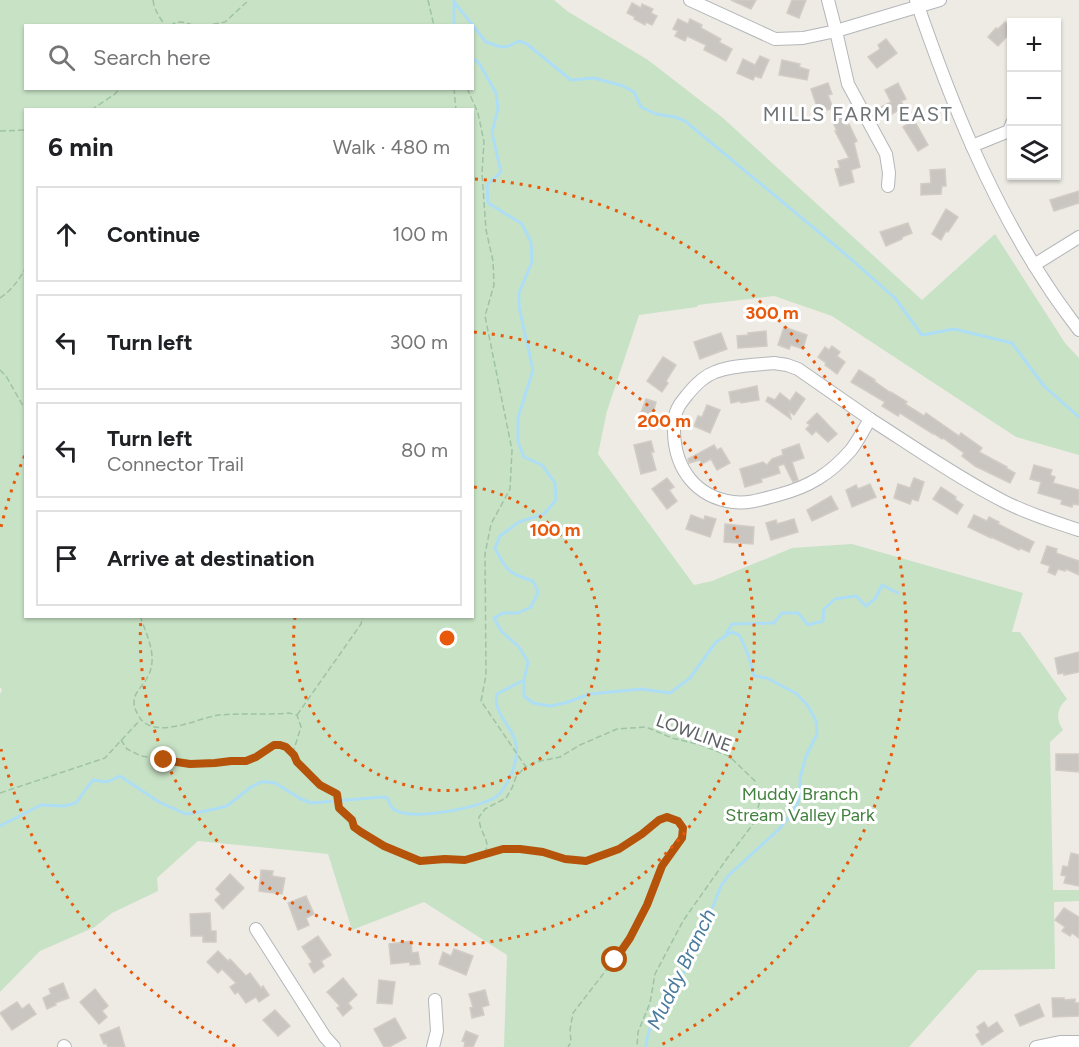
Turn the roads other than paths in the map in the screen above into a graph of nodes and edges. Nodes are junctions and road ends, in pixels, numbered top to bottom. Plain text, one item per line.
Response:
1 (690, 0) edge
2 (828, 0) edge
3 (940, 0) edge
4 (917, 4) edge
5 (836, 31) junction
6 (1007, 131) edge
7 (972, 146) junction
8 (888, 186) dead end
9 (1079, 237) edge
10 (1034, 265) junction
11 (1079, 330) edge
12 (870, 419) junction
13 (1079, 530) edge
14 (256, 929) dead end
15 (435, 1000) dead end
16 (1079, 1042) edge
17 (334, 1047) edge
18 (433, 1047) edge
19 (1036, 1047) edge

1 - 5 street
2 - 5 street
3 - 4 street
4 - 5 street
4 - 7 street
5 - 8 street
6 - 7 street
7 - 10 street
9 - 10 street
10 - 11 street
12 - 12 street
12 - 13 street
14 - 17 street
15 - 18 street
16 - 19 street

